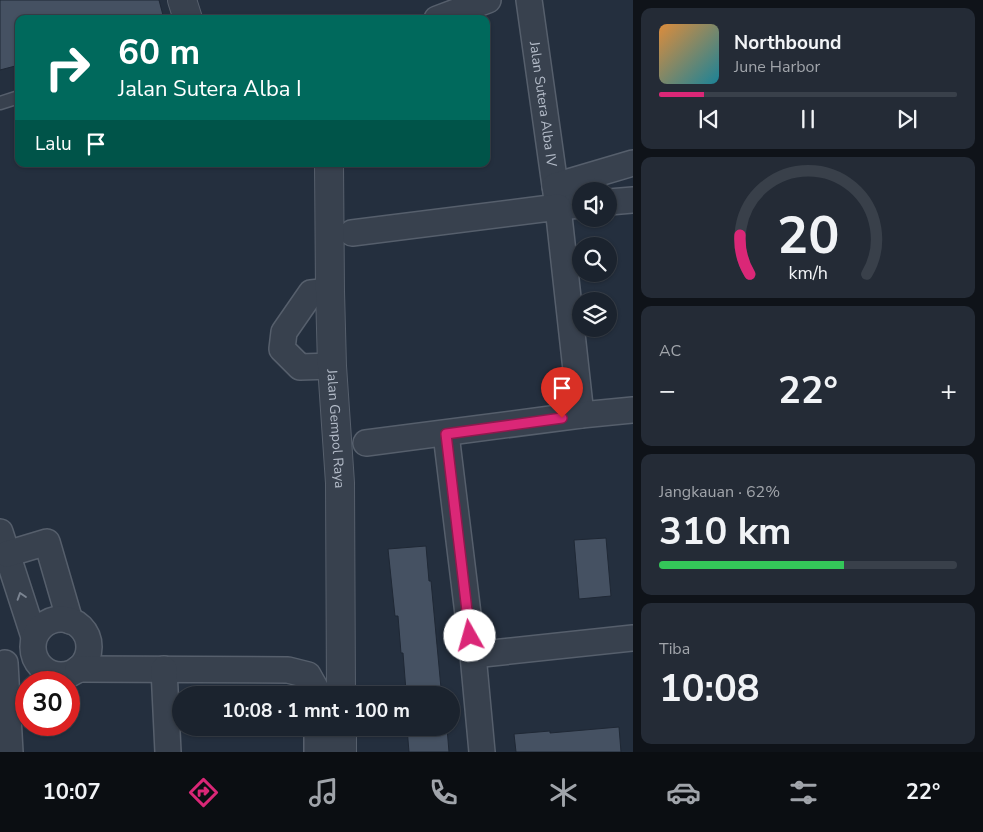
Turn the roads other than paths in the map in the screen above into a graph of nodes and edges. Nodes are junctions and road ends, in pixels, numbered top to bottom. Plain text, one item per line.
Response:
1 (182, 0) edge
2 (488, 0) edge
3 (528, 0) edge
4 (187, 15) edge
5 (447, 15) edge
6 (15, 98) edge
7 (0, 103) edge
8 (633, 163) edge
9 (329, 167) edge
10 (565, 200) edge
11 (633, 200) edge
12 (617, 201) edge
13 (352, 233) dead end
14 (330, 291) junction
15 (332, 366) junction
16 (633, 410) edge
17 (581, 415) junction
18 (446, 434) junction
19 (366, 443) dead end
20 (4, 543) edge
21 (70, 621) junction
22 (633, 638) edge
23 (35, 648) junction
24 (473, 655) junction
25 (2, 664) edge
26 (78, 669) junction
27 (164, 669) junction
28 (314, 686) edge
29 (341, 686) edge
30 (317, 736) edge
31 (342, 736) edge
32 (10, 752) edge
33 (168, 752) edge
34 (317, 752) edge
35 (342, 752) edge
36 (482, 752) edge

1 - 4 street
2 - 5 street
3 - 10 street, Jalan Sutera Alba IV
6 - 7 lane
8 - 10 street
9 - 14 street, Jalan Gempol Raya
10 - 13 street
10 - 17 street, Jalan Sutera Alba IV
11 - 12 street
14 - 15 street, Jalan Gempol Raya
14 - 15 street
15 - 29 street, Jalan Gempol Raya
16 - 17 street
17 - 18 street
18 - 19 street
18 - 24 street
20 - 21 street
23 -> 20 street
21 - 23 street
21 - 26 street
22 - 24 street
23 - 25 street
23 - 26 street
24 - 36 street
25 - 32 street
26 - 27 street
27 - 28 street
27 - 33 street
30 - 34 street
31 - 35 street

